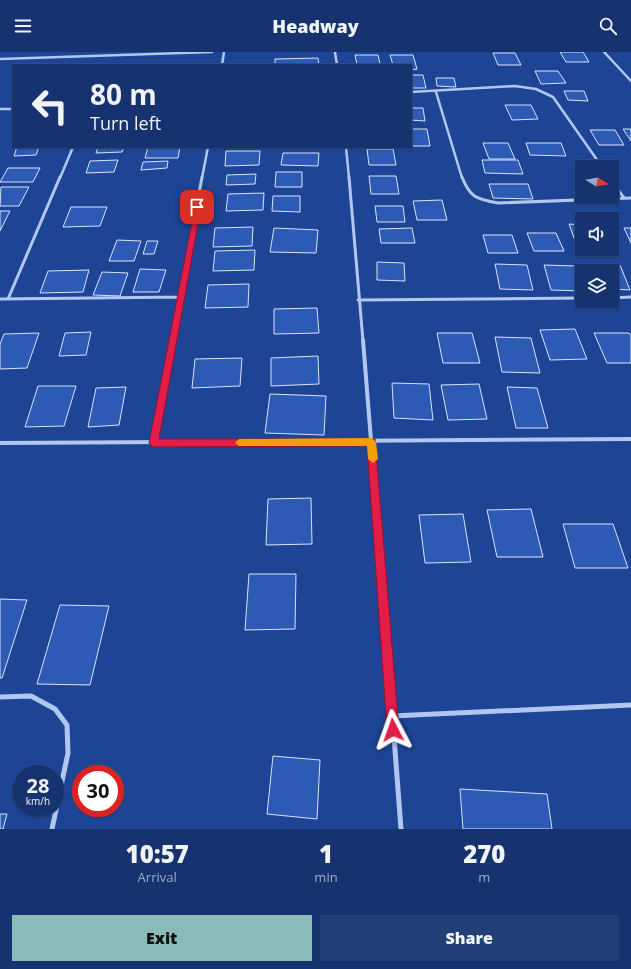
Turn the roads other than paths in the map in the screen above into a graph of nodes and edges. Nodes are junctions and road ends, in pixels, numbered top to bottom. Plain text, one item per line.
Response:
1 (212, 52) edge
2 (224, 52) edge
3 (335, 52) edge
4 (604, 52) edge
5 (0, 60) edge
6 (222, 64) edge
7 (337, 64) edge
8 (631, 81) edge
9 (412, 92) edge
10 (436, 92) junction
11 (0, 109) edge
12 (12, 109) edge
13 (74, 148) edge
14 (208, 148) edge
15 (346, 148) edge
16 (597, 160) edge
17 (619, 191) edge
18 (624, 198) junction
19 (631, 198) edge
20 (181, 297) junction
21 (575, 298) edge
22 (619, 298) edge
23 (631, 298) edge
24 (0, 299) edge
25 (8, 299) junction
26 (358, 300) junction
27 (631, 439) edge
28 (372, 442) junction
29 (0, 443) edge
30 (153, 443) junction
31 (0, 697) edge
32 (631, 705) edge
33 (392, 716) junction
34 (52, 829) edge
35 (401, 829) edge

1 - 5 street
2 - 6 street
3 - 7 street
4 - 8 street
9 - 10 street
10 - 16 street
10 - 18 street
11 - 12 street
13 - 25 street
14 - 20 street
15 - 26 street
17 - 18 street
18 - 19 street
20 - 25 street
20 - 30 street
21 - 26 street
22 - 23 street
24 - 25 street
26 - 28 street
27 - 28 street
28 - 30 street
28 - 33 street
29 - 30 street
31 - 34 street
32 - 33 street
33 - 35 street

